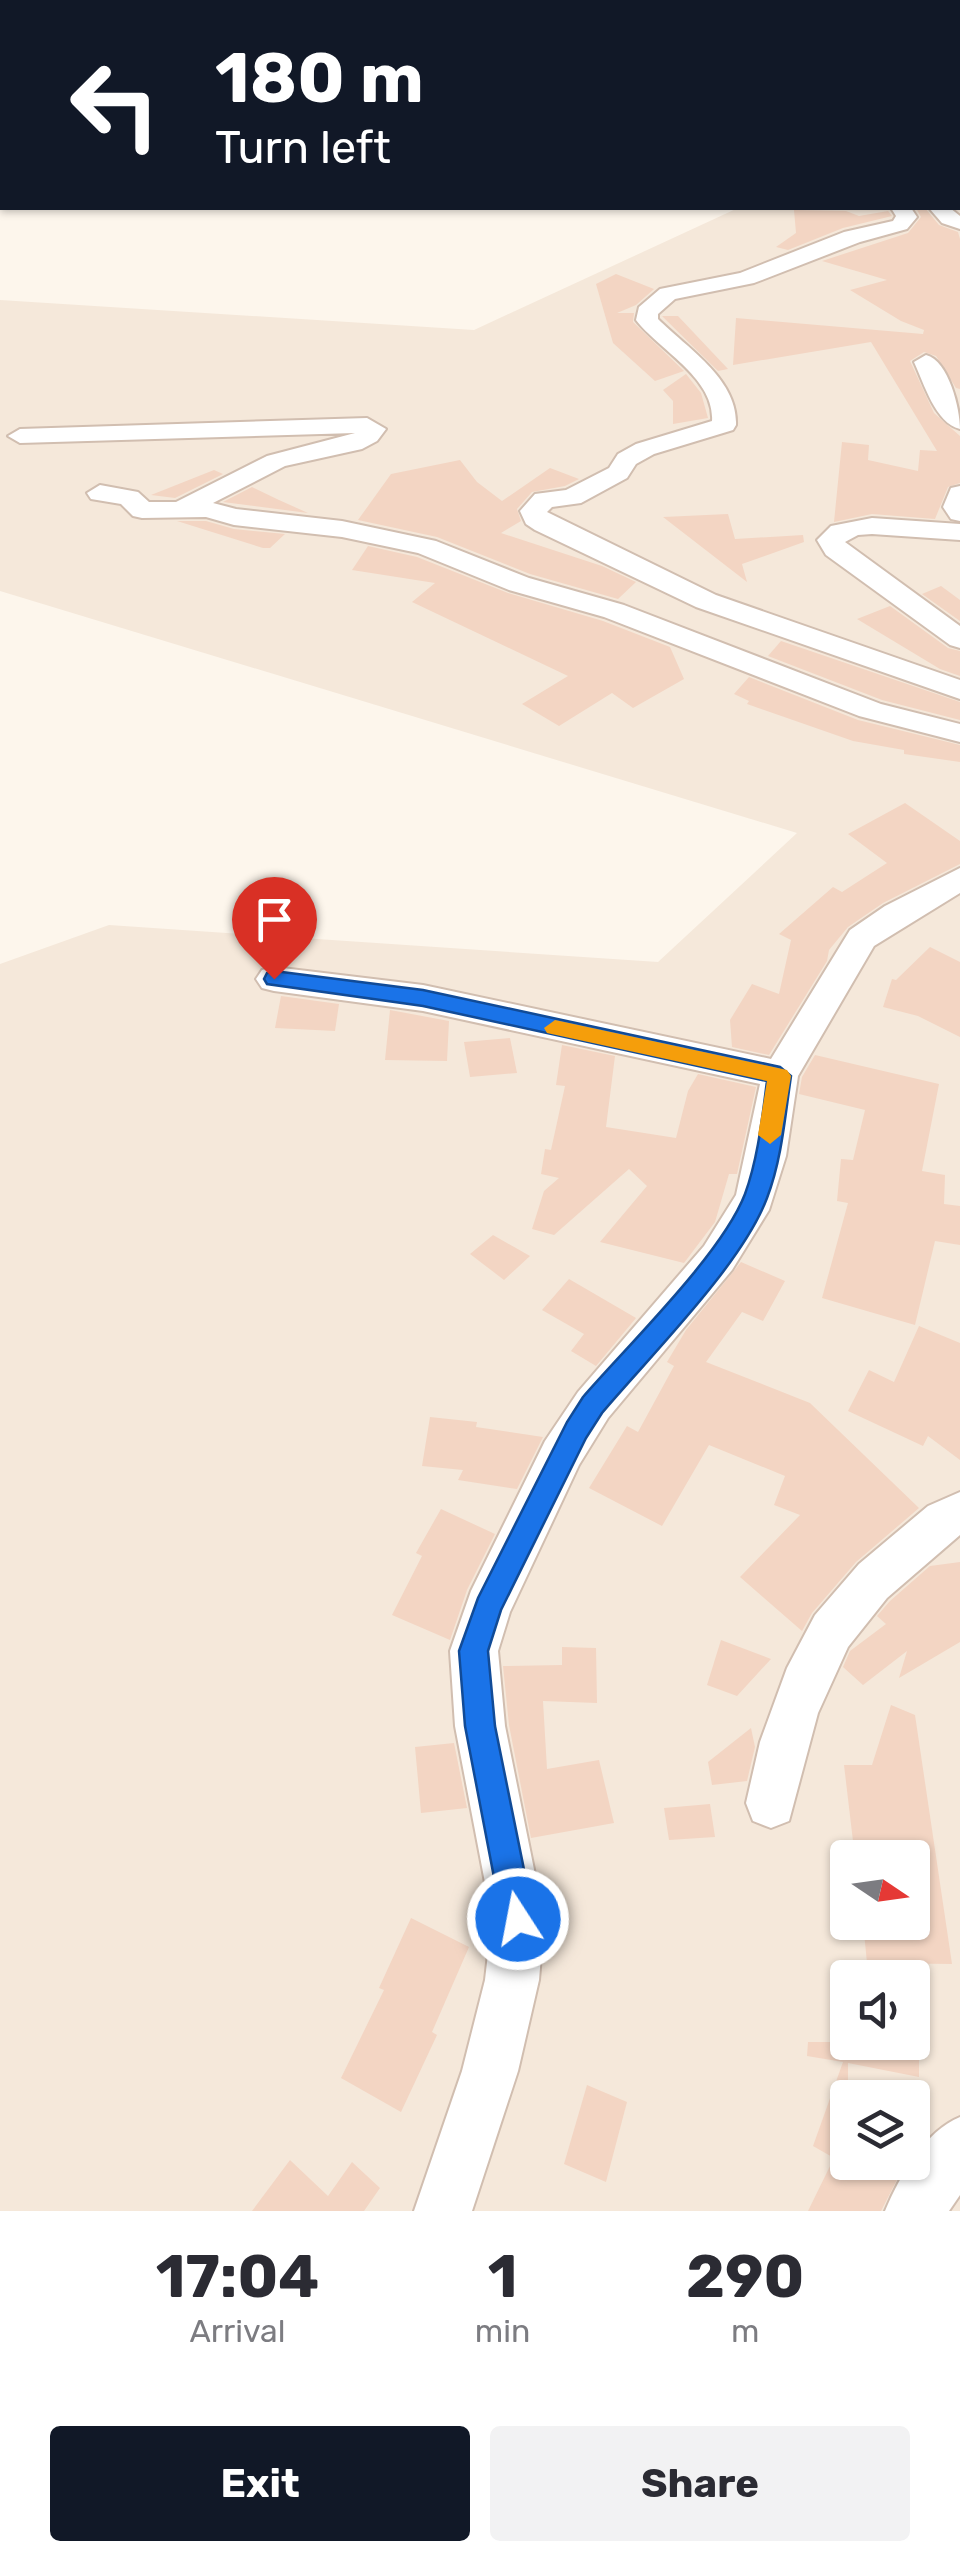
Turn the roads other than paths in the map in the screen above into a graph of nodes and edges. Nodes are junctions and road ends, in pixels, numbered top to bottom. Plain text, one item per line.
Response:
1 (902, 210) edge
2 (926, 362) dead end
3 (960, 422) edge
4 (20, 436) dead end
5 (100, 493) dead end
6 (960, 494) edge
7 (185, 507) junction
8 (960, 514) edge
9 (960, 532) edge
10 (960, 639) edge
11 (960, 690) edge
12 (960, 732) edge
13 (960, 878) edge
14 (274, 979) dead end
15 (780, 1076) junction
16 (960, 1512) edge
17 (770, 1803) dead end
18 (960, 2145) edge
19 (442, 2211) edge
20 (914, 2211) edge

1 - 11 street
2 - 3 street
4 - 7 street
5 - 7 street
6 - 8 street
7 - 12 street
9 - 10 street
13 - 15 street
14 - 15 street
15 - 19 street
16 - 17 street
18 - 20 street

